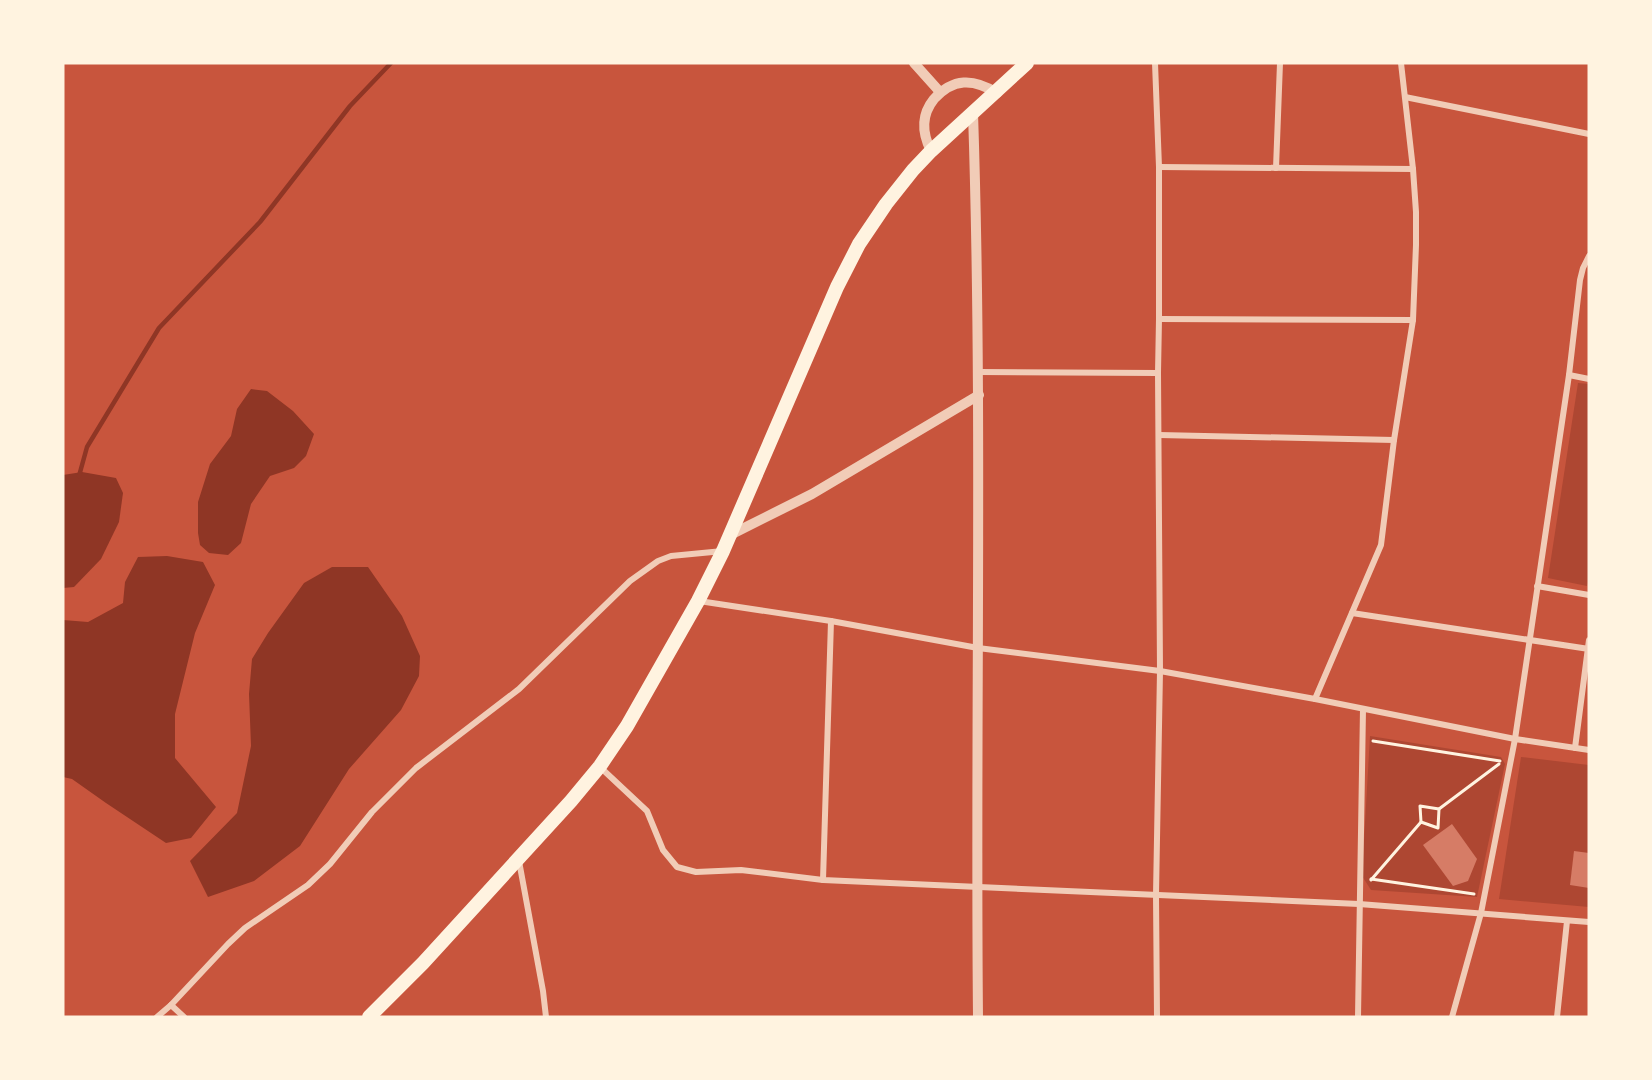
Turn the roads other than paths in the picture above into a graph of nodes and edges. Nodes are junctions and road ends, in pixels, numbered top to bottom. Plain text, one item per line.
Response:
1 (914, 63) edge
2 (1028, 63) edge
3 (1155, 63) edge
4 (1280, 63) edge
5 (1401, 63) edge
6 (940, 92) junction
7 (997, 93) junction
8 (1406, 97) junction
9 (973, 113) junction
10 (1589, 134) edge
11 (931, 151) junction
12 (1158, 167) junction
13 (1276, 168) junction
14 (1413, 169) junction
15 (1589, 256) edge
16 (1160, 319) junction
17 (1413, 320) junction
18 (979, 372) junction
19 (1158, 373) junction
20 (1569, 375) junction
21 (1589, 379) edge
22 (979, 395) junction
23 (1159, 435) junction
24 (1394, 440) junction
25 (730, 535) junction
26 (723, 551) junction
27 (1537, 586) junction
28 (1589, 595) edge
29 (698, 601) junction
30 (1352, 613) junction
31 (831, 621) junction
32 (1529, 639) junction
33 (1589, 640) edge
34 (978, 648) junction
35 (1588, 649) edge
36 (1160, 671) junction
37 (1315, 699) junction
38 (1363, 709) junction
39 (1515, 739) junction
40 (1575, 748) junction
41 (1589, 750) edge
42 (600, 766) junction
43 (519, 859) junction
44 (823, 880) junction
45 (977, 887) junction
46 (1156, 895) junction
47 (1359, 904) junction
48 (1480, 913) junction
49 (1567, 921) junction
50 (1589, 922) edge
51 (171, 1005) junction
52 (157, 1017) edge
53 (184, 1017) edge
54 (369, 1017) edge
55 (546, 1017) edge
56 (978, 1017) edge
57 (1157, 1017) edge
58 (1358, 1017) edge
59 (1452, 1017) edge
60 (1557, 1017) edge

1 - 6 street
2 - 7 main road
3 - 12 street
4 - 13 street
5 - 8 street
6 - 7 street
6 - 11 street
7 - 9 main road
8 - 10 street
8 - 14 street
9 - 11 main road
9 - 18 street
11 - 25 main road
12 - 13 street
12 - 16 street
13 - 14 street
14 - 17 street
15 - 20 street
16 - 17 street
16 - 19 street
17 - 24 street
18 - 19 street
18 - 22 street
19 - 23 street
20 - 21 street
20 - 27 street
22 - 25 street
22 - 34 street
23 - 24 street
23 - 36 street
24 - 30 street
25 - 26 main road
26 - 29 main road
26 - 51 street
27 - 28 street
27 - 32 street
29 - 31 street
29 - 42 main road
30 - 32 street
30 - 37 street
31 - 34 street
31 - 44 street
32 - 35 street
32 - 39 street
33 - 35 street
34 - 36 street
34 - 45 street
35 - 40 street
36 - 37 street
36 - 46 street
37 - 38 street
38 - 39 street
38 - 47 street
39 - 40 street
39 - 48 street
40 - 41 street
42 - 43 main road
42 - 44 street
43 - 54 main road
43 - 55 street
44 - 45 street
45 - 46 street
45 - 56 street
46 - 47 street
46 - 57 street
47 - 48 street
47 - 58 street
48 - 49 street
48 - 59 street
49 - 50 street
49 - 60 street
51 - 52 street
51 - 53 street

